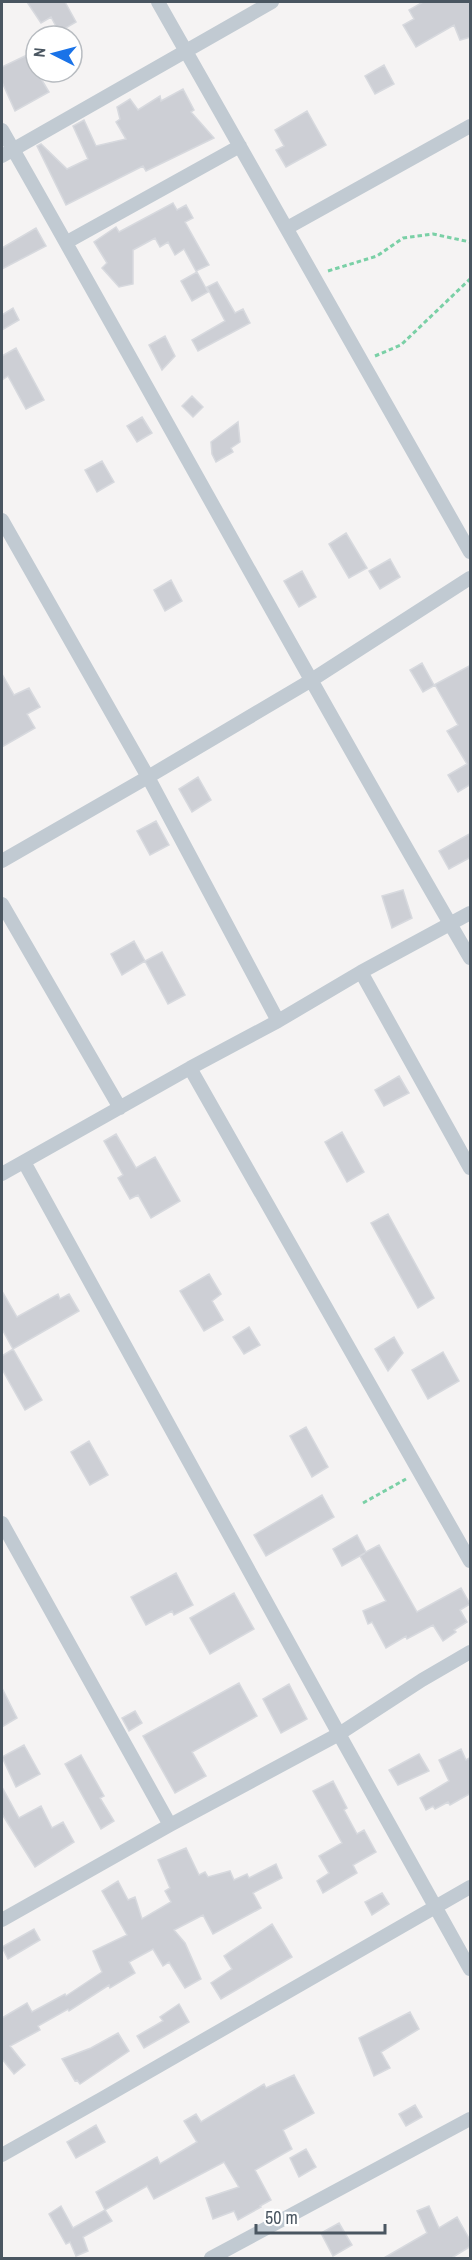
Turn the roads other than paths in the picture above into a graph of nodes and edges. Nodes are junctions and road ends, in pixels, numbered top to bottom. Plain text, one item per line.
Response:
1 (158, 2) edge
2 (272, 2) edge
3 (186, 51) junction
4 (470, 128) edge
5 (2, 130) edge
6 (240, 146) junction
7 (7, 153) edge
8 (287, 228) junction
9 (67, 242) junction
10 (2, 520) edge
11 (471, 552) edge
12 (471, 578) edge
13 (310, 681) junction
14 (148, 777) junction
15 (2, 861) edge
16 (2, 904) edge
17 (471, 913) edge
18 (450, 923) junction
19 (471, 958) edge
20 (361, 972) junction
21 (278, 1021) junction
22 (190, 1068) junction
23 (120, 1108) junction
24 (24, 1162) junction
25 (471, 1168) edge
26 (2, 1174) edge
27 (2, 1523) edge
28 (471, 1561) edge
29 (471, 1652) edge
30 (339, 1734) junction
31 (170, 1825) junction
32 (471, 1887) edge
33 (436, 1907) junction
34 (3, 1916) edge
35 (471, 1969) edge
36 (471, 2119) edge
37 (2, 2155) edge
38 (210, 2259) edge

1 - 3 street
2 - 3 street
3 - 6 street
3 - 7 street
4 - 8 street
5 - 7 street
6 - 8 street
6 - 9 street
7 - 9 street
8 - 11 street
9 - 13 street
10 - 14 street
12 - 13 street
13 - 14 street
13 - 18 street
14 - 15 street
14 - 21 street
16 - 23 street
17 - 18 street
18 - 19 street
18 - 20 street
20 - 21 street
20 - 25 street
21 - 22 street
22 - 23 street
22 - 28 street
23 - 24 street
24 - 26 street
24 - 30 street
27 - 31 street
29 - 30 street
30 - 31 street
30 - 33 street
31 - 34 street
32 - 33 street
33 - 35 street
33 - 37 street
36 - 38 street

